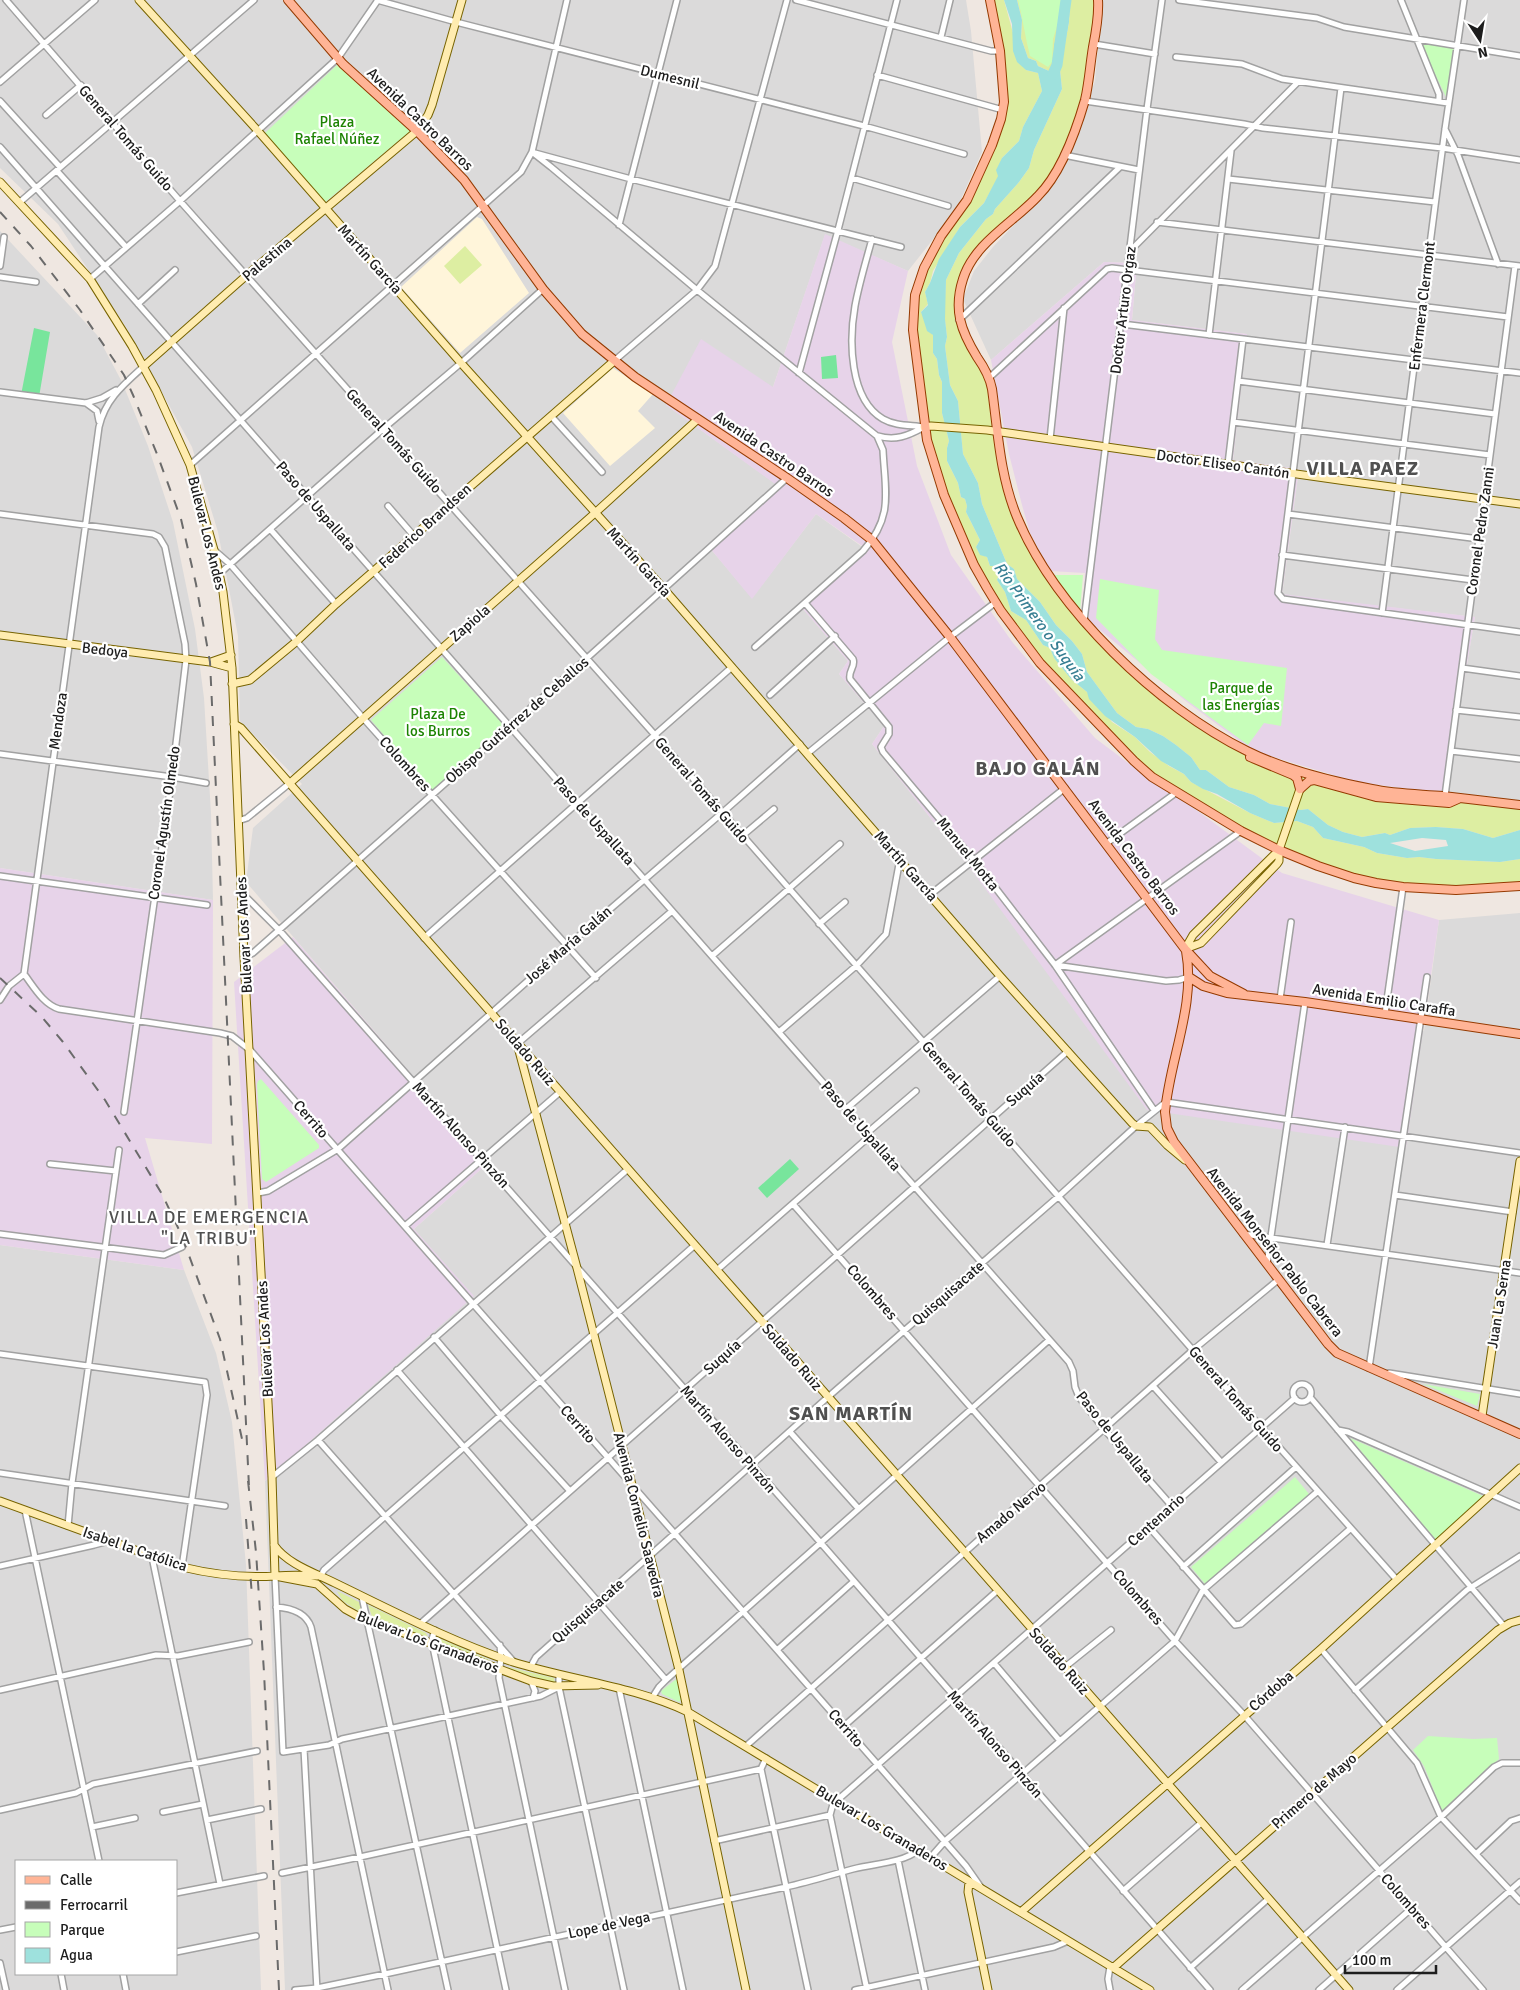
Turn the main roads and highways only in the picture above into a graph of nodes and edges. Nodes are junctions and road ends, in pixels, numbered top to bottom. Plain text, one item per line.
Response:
1 (139, 0) edge
2 (288, 0) edge
3 (462, 0) edge
4 (990, 0) edge
5 (1098, 0) edge
6 (417, 131) junction
7 (0, 182) edge
8 (325, 209) junction
9 (614, 361) junction
10 (143, 367) junction
11 (698, 419) junction
12 (928, 427) junction
13 (997, 431) junction
14 (528, 436) junction
15 (1520, 504) edge
16 (595, 513) junction
17 (0, 636) edge
18 (231, 656) junction
19 (210, 662) junction
20 (232, 668) junction
21 (232, 684) junction
22 (234, 724) junction
23 (1226, 740) junction
24 (290, 783) junction
25 (1300, 787) junction
26 (1460, 798) junction
27 (1520, 805) edge
28 (1280, 847) junction
29 (1520, 886) edge
30 (1185, 949) junction
31 (1188, 977) junction
32 (1203, 986) junction
33 (1244, 994) junction
34 (1187, 996) junction
35 (1520, 1034) edge
36 (517, 1044) junction
37 (1520, 1162) edge
38 (1189, 1163) junction
39 (1482, 1416) junction
40 (1520, 1434) edge
41 (1520, 1468) edge
42 (0, 1501) edge
43 (274, 1545) junction
44 (275, 1576) junction
45 (320, 1577) junction
46 (1520, 1620) edge
47 (606, 1684) junction
48 (688, 1712) junction
49 (1167, 1782) junction
50 (1235, 1861) junction
51 (969, 1882) junction
52 (1020, 1912) junction
53 (1112, 1967) junction
54 (746, 1990) edge
55 (988, 1990) edge
56 (1150, 1990) edge
57 (1349, 1990) edge

1 - 8 main road, Martín García
2 - 6 main road, Avenida Castro Barros
3 - 6 main road, Palestina
4 - 12 main road
5 - 13 main road
6 - 8 main road, Palestina
6 - 9 main road, Avenida Castro Barros
7 - 10 main road, Bulevar Los Andes
8 - 10 main road, Palestina
8 - 14 main road, Martín García
9 - 11 main road, Avenida Castro Barros
9 - 14 main road, Federico Brandsen
10 - 18 main road, Bulevar Los Andes
11 - 16 main road, Zapiola
11 - 30 main road, Avenida Castro Barros
12 - 13 main road, Doctor Eliseo Cantón
12 - 28 main road
13 - 15 main road, Doctor Eliseo Cantón
13 - 23 main road
14 - 16 main road, Martín García
14 - 21 main road, Federico Brandsen
16 - 24 main road, Zapiola
16 - 38 main road, Martín García
17 - 19 main road, Bedoya
18 - 19 main road, Bedoya
18 - 20 main road, Bulevar Los Andes
19 - 20 main road, Bedoya
20 - 21 main road, Bulevar Los Andes
21 - 22 main road, Bulevar Los Andes
22 - 24 main road, Soldado Ruiz
22 - 43 main road, Bulevar Los Andes
23 - 25 main road
23 - 26 main road
24 - 36 main road, Soldado Ruiz
25 - 26 main road
25 - 28 main road
26 - 27 main road
28 - 29 main road
28 - 30 main road
28 - 30 main road
30 - 31 main road
30 - 33 main road, Avenida Emilio Caraffa
31 - 32 main road, Avenida Emilio Caraffa
31 - 34 main road, Avenida Monseñor Pablo Cabrera
32 - 33 main road, Avenida Emilio Caraffa
32 - 34 main road
33 - 35 main road, Avenida Emilio Caraffa
34 - 38 main road, Avenida Monseñor Pablo Cabrera
36 - 48 main road, Avenida Cornelio Saavedra
36 - 49 main road, Soldado Ruiz
37 - 39 main road, Juan La Serna
38 - 39 main road, Avenida Monseñor Pablo Cabrera
39 - 40 main road, Avenida Monseñor Pablo Cabrera
41 - 49 main road, Córdoba
42 - 44 main road, Isabel la Católica
43 - 44 main road, Bulevar Los Andes
43 - 45 main road, Bulevar Los Granaderos
44 - 45 main road, Bulevar Los Granaderos
44 - 47 main road, Bulevar Los Granaderos
45 - 47 main road, Bulevar Los Granaderos
46 - 50 main road, Primero de Mayo
47 - 48 main road, Bulevar Los Granaderos
48 - 51 main road, Bulevar Los Granaderos
48 - 54 main road, Avenida Cornelio Saavedra
49 - 50 main road, Soldado Ruiz
49 - 52 main road, Córdoba
50 - 53 main road, Primero de Mayo
50 - 57 main road, Soldado Ruiz
51 - 52 main road, Bulevar Los Granaderos
51 - 55 main road
52 - 53 main road, Bulevar Los Granaderos
53 - 56 main road, Bulevar Los Granaderos

